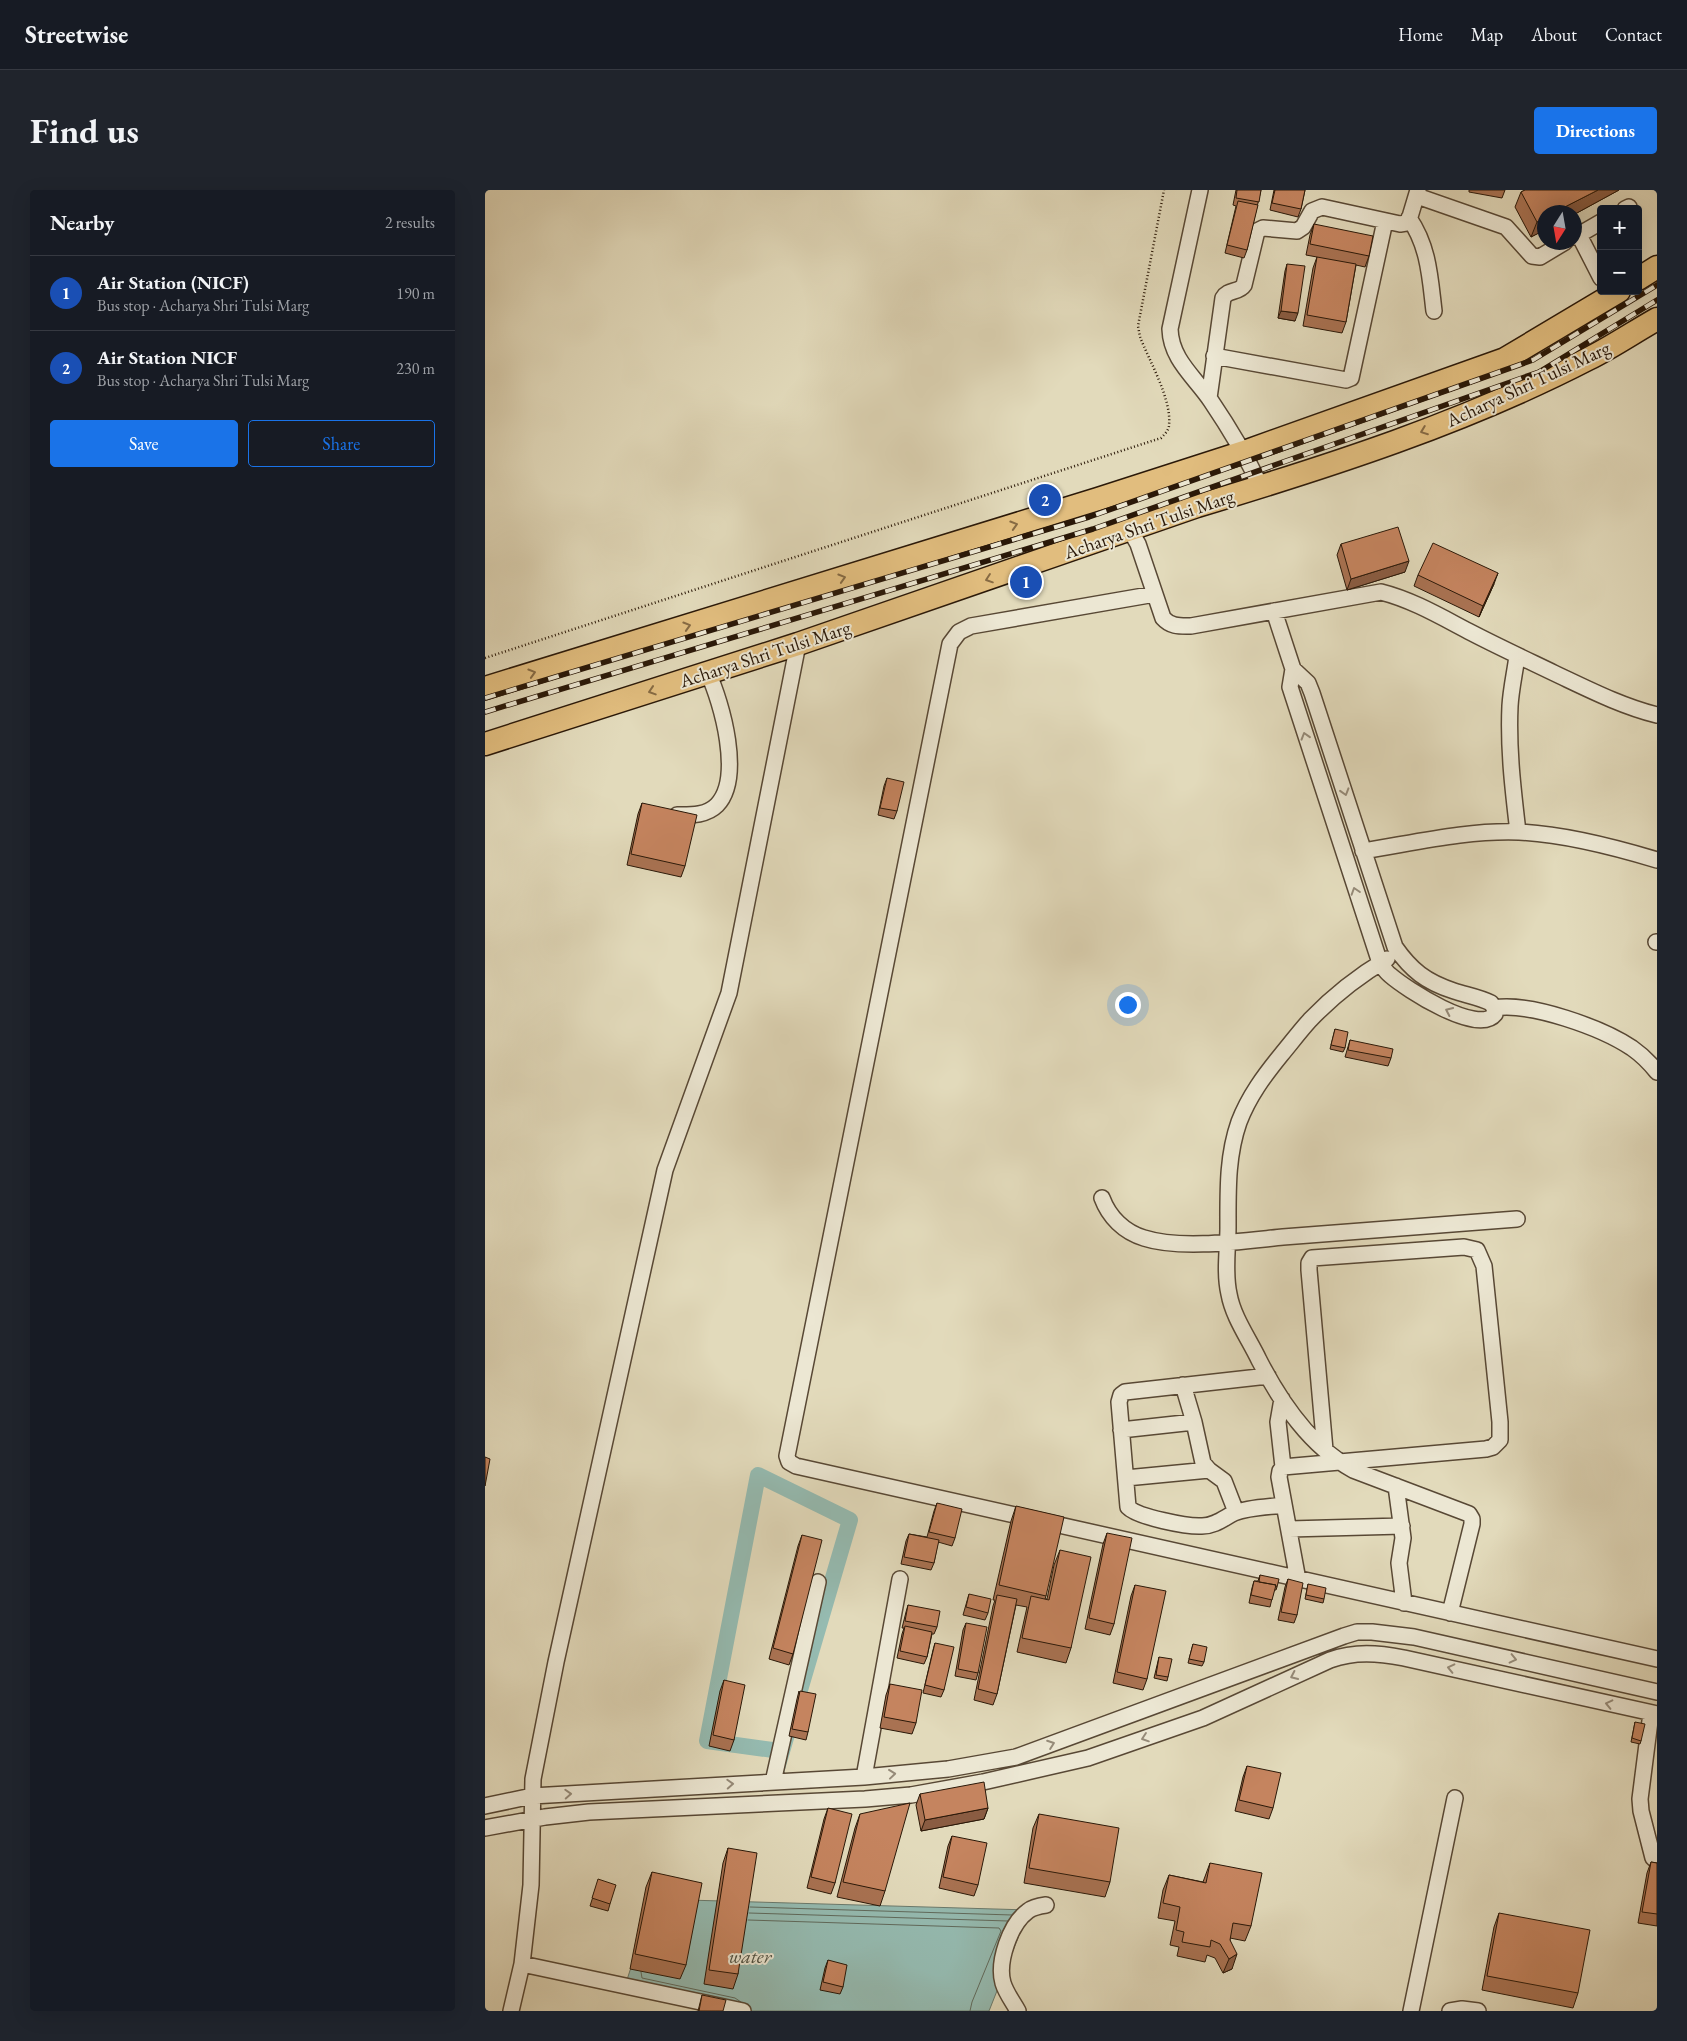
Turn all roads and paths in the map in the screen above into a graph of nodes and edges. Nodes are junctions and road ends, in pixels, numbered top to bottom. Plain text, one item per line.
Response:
1 (1164, 190) edge
2 (1201, 190) edge
3 (1417, 193) edge
4 (1409, 218) junction
5 (1385, 221) junction
6 (1597, 224) edge
7 (1582, 233) edge
8 (1582, 244) edge
9 (1551, 250) edge
10 (1657, 267) edge
11 (1597, 269) edge
12 (1642, 276) edge
13 (1600, 295) edge
14 (1434, 311) dead end
15 (1657, 319) edge
16 (1214, 356) junction
17 (1209, 398) junction
18 (1244, 452) junction
19 (1261, 487) junction
20 (1130, 530) junction
21 (1155, 594) junction
22 (1274, 611) junction
23 (798, 644) junction
24 (1517, 656) junction
25 (485, 658) edge
26 (1293, 669) junction
27 (708, 673) junction
28 (485, 688) edge
29 (1657, 715) edge
30 (485, 744) edge
31 (660, 814) edge
32 (1518, 832) junction
33 (1363, 851) junction
34 (1657, 860) edge
35 (1398, 952) junction
36 (1380, 964) junction
37 (1494, 1008) junction
38 (1654, 1065) edge
39 (1101, 1198) dead end
40 (1517, 1219) dead end
41 (1227, 1243) junction
42 (1268, 1376) junction
43 (1183, 1385) junction
44 (1282, 1399) junction
45 (1194, 1422) junction
46 (1121, 1430) junction
47 (1325, 1450) junction
48 (1337, 1461) junction
49 (1283, 1467) junction
50 (1209, 1470) junction
51 (1126, 1478) junction
52 (1396, 1486) junction
53 (1284, 1505) junction
54 (1236, 1512) junction
55 (1402, 1526) junction
56 (1289, 1529) junction
57 (900, 1579) dead end
58 (1298, 1580) junction
59 (818, 1582) dead end
60 (1405, 1603) junction
61 (1451, 1613) junction
62 (1657, 1659) edge
63 (1657, 1692) edge
64 (1654, 1714) edge
65 (864, 1777) junction
66 (773, 1782) junction
67 (755, 1783) junction
68 (532, 1796) junction
69 (1455, 1798) dead end
70 (755, 1805) junction
71 (485, 1806) edge
72 (532, 1819) junction
73 (485, 1828) edge
74 (1653, 1858) dead end
75 (1046, 1905) dead end
76 (522, 1964) junction
77 (511, 2011) edge
78 (743, 2011) edge
79 (1018, 2011) edge
80 (1411, 2011) edge
81 (1450, 2011) edge
82 (1478, 2011) edge

1 - 25 path
2 - 17 street
3 - 4 street
3 - 9 street
4 - 5 street
4 - 14 street
5 - 16 street
5 - 16 street
6 - 7 street
8 - 11 street
10 - 12 highway
13 - 18 highway, Acharya Shri Tulsi Marg
15 -> 19 highway, Acharya Shri Tulsi Marg
16 - 17 street
17 - 18 street
18 - 19 street
28 -> 18 highway, Acharya Shri Tulsi Marg
19 - 20 highway, Acharya Shri Tulsi Marg
20 - 21 street
20 -> 23 highway, Acharya Shri Tulsi Marg
21 - 22 street
21 - 58 street
22 - 24 street
22 - 26 street
23 - 27 highway, Acharya Shri Tulsi Marg
23 - 68 street
24 - 29 street
24 - 32 street
26 -> 33 street
36 -> 26 street
27 -> 30 highway, Acharya Shri Tulsi Marg
27 - 31 street
32 - 33 street
32 - 34 street
33 - 35 street
35 - 36 street
35 - 37 street
37 -> 36 street
36 - 41 street
37 - 38 street
39 - 41 street
40 - 41 street
41 - 42 street
42 - 43 street
42 - 44 street
43 - 45 street
43 - 46 street
44 - 47 street
44 - 49 street
45 - 46 street
45 - 50 street
46 - 51 street
47 - 48 street
47 - 48 street
48 - 49 street
48 - 52 street
49 - 53 street
50 - 51 street
50 - 54 street
51 - 54 street
52 - 55 street
52 - 61 street
53 - 54 street
53 - 56 street
55 - 56 street
55 - 60 street
56 - 58 street
57 - 65 street
58 - 60 street
59 - 66 street
60 - 61 street
61 - 62 street
65 -> 63 street
64 -> 70 street
64 - 74 street
65 - 66 street
66 - 67 street
68 -> 67 street
67 - 70 street
68 - 71 street
68 - 72 street
69 - 80 street
70 - 72 street
72 - 73 street
72 - 76 street
75 - 79 street
76 - 77 street
76 - 78 street
81 - 82 street

